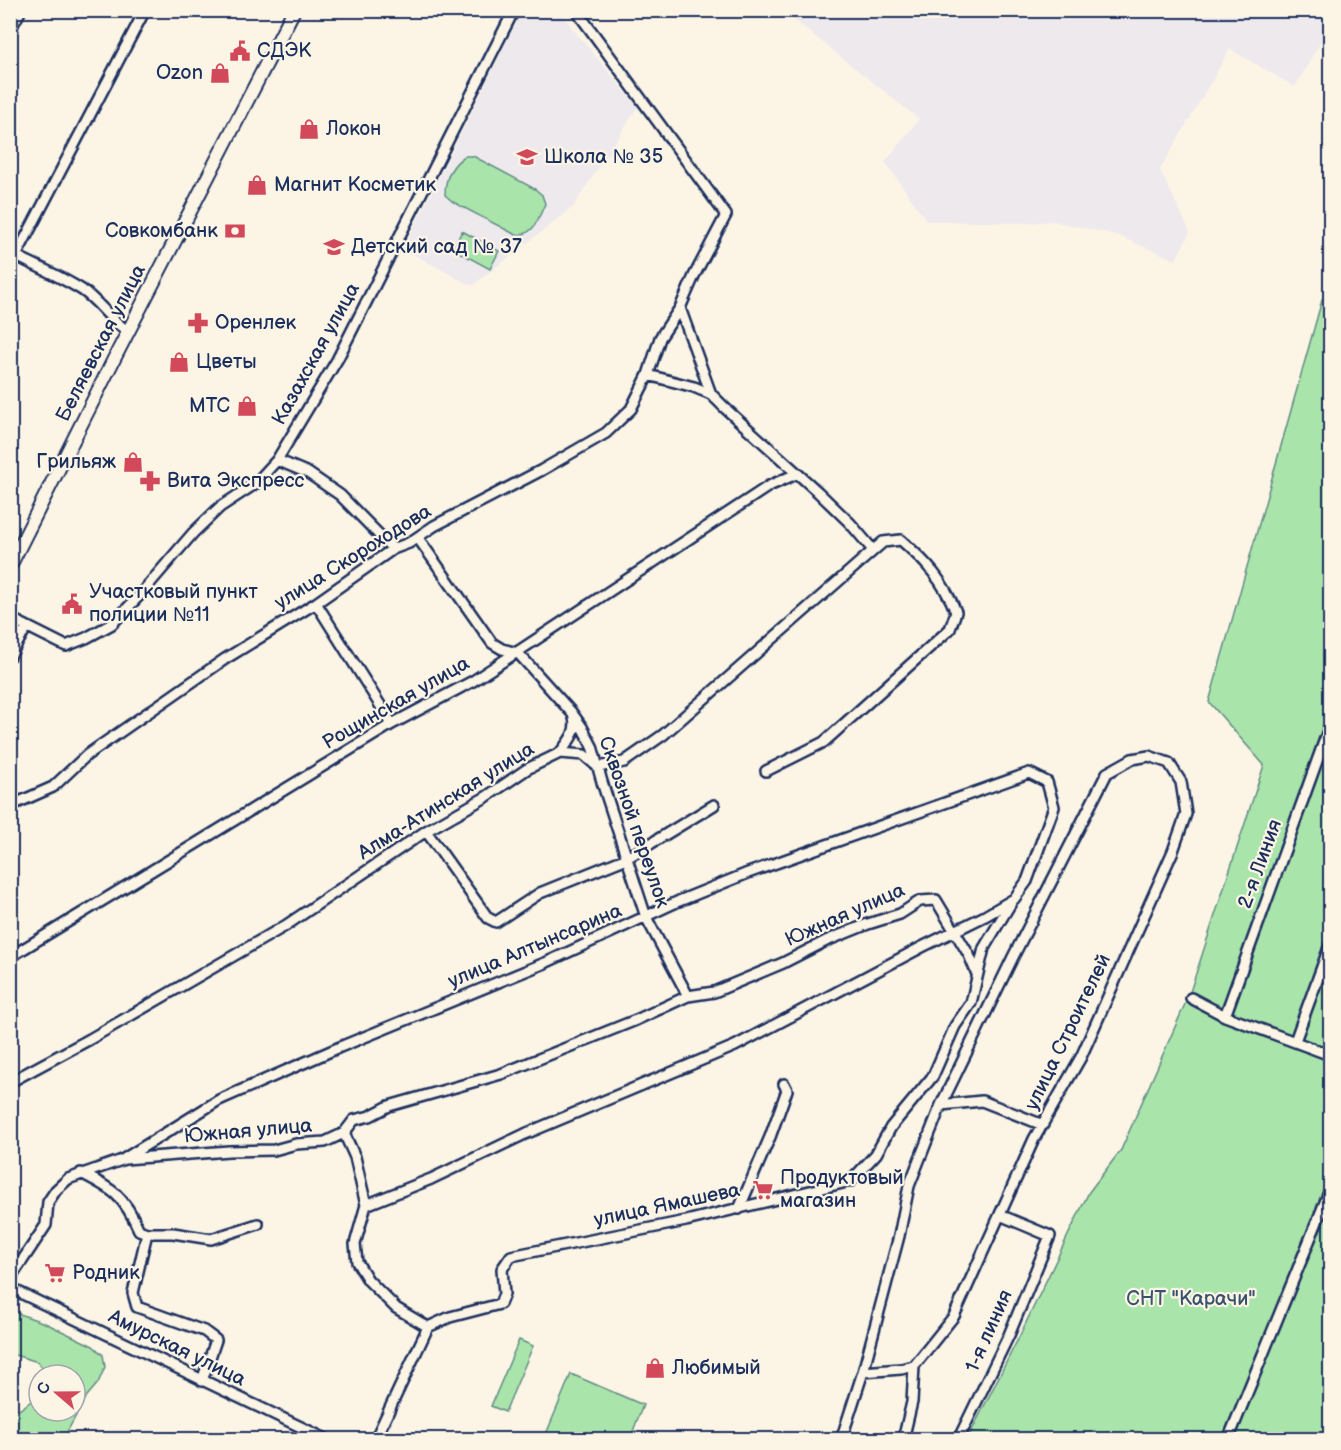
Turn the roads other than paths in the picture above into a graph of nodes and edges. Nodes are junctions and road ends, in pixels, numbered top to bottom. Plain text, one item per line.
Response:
1 (21, 10) edge
2 (145, 10) edge
3 (294, 10) edge
4 (514, 10) edge
5 (576, 10) edge
6 (10, 30) edge
7 (14, 254) edge
8 (680, 308) junction
9 (129, 331) junction
10 (648, 375) junction
11 (711, 394) junction
12 (277, 460) junction
13 (795, 474) junction
14 (418, 538) junction
15 (393, 549) junction
16 (873, 550) junction
17 (10, 566) edge
18 (316, 603) junction
19 (10, 618) edge
20 (26, 628) junction
21 (518, 653) junction
22 (10, 656) edge
23 (572, 713) junction
24 (392, 724) junction
25 (1330, 725) edge
26 (560, 753) junction
27 (598, 767) junction
28 (766, 771) dead end
29 (1029, 773) joint
30 (714, 805) dead end
31 (10, 806) edge
32 (426, 831) junction
33 (627, 858) junction
34 (1014, 899) junction
35 (646, 917) junction
36 (955, 931) junction
37 (1330, 945) edge
38 (10, 957) edge
39 (976, 974) junction
40 (688, 996) junction
41 (1191, 998) dead end
42 (1225, 1016) junction
43 (1295, 1041) junction
44 (1330, 1055) edge
45 (10, 1082) edge
46 (784, 1084) dead end
47 (941, 1105) junction
48 (1042, 1125) junction
49 (344, 1133) junction
50 (122, 1160) junction
51 (81, 1173) junction
52 (1330, 1190) edge
53 (366, 1205) junction
54 (739, 1209) junction
55 (1000, 1215) junction
56 (258, 1224) dead end
57 (147, 1233) junction
58 (10, 1279) edge
59 (10, 1288) edge
60 (428, 1327) junction
61 (914, 1366) junction
62 (864, 1372) junction
63 (202, 1381) junction
64 (328, 1440) edge
65 (375, 1440) edge
66 (841, 1440) edge
67 (903, 1440) edge
68 (958, 1440) edge
69 (1228, 1440) edge

1 - 6 street
2 - 7 street
3 - 9 main road, Беляевская улица
4 - 12 street, Казахская улица
5 - 8 street, улица Скороходова
7 - 9 street
8 - 10 street, улица Скороходова
8 - 11 street
9 - 17 main road, Беляевская улица
10 - 11 street
10 - 14 street, улица Скороходова
11 - 13 street
12 - 15 street
12 - 20 street, Казахская улица
13 - 16 street
13 - 21 street, Рощинская улица
14 - 15 street, улица Скороходова
14 - 21 street, Сквозной переулок
15 - 18 street, улица Скороходова
16 - 27 street
16 - 28 street
18 - 24 street
18 - 31 street, улица Скороходова
19 - 20 street
20 - 22 street
21 - 23 street, Сквозной переулок
21 - 24 street, Рощинская улица
23 - 26 street
23 - 27 street, Сквозной переулок
24 - 38 street, Рощинская улица
25 - 42 street, 2-я Линия
26 - 27 street, Алма-Атинская улица
26 - 32 street, Алма-Атинская улица
27 - 33 street, Сквозной переулок
29 - 34 street, улица Ямашева
29 - 35 street, улица Алтынсарина
30 - 33 street
32 - 33 street
32 - 45 street, Алма-Атинская улица
33 - 35 street, Сквозной переулок
34 - 36 street
34 - 39 street, улица Ямашева
35 - 40 street, Сквозной переулок
35 - 50 street, улица Алтынсарина
36 - 39 street
36 - 40 street, Южная улица
36 - 53 street
37 - 43 street
39 - 54 street, улица Ямашева
40 - 49 street, Южная улица
41 - 42 street
42 - 43 street
43 - 44 street
46 - 54 street
47 - 48 street
47 - 48 street, улица Строителей
47 - 62 street
48 - 55 street, улица Строителей
49 - 50 street, Южная улица
49 - 53 street
50 - 51 street, улица Алтынсарина
51 - 57 street
51 - 58 street, улица Алтынсарина
52 - 69 street
53 - 60 street
54 - 60 street, улица Ямашева
55 - 61 street, улица Строителей
55 - 68 street, 1-я линия
56 - 57 street
57 - 63 street
59 - 63 street, Амурская улица
60 - 65 street
61 - 62 street
61 - 67 street
62 - 66 street
63 - 64 street, Амурская улица

